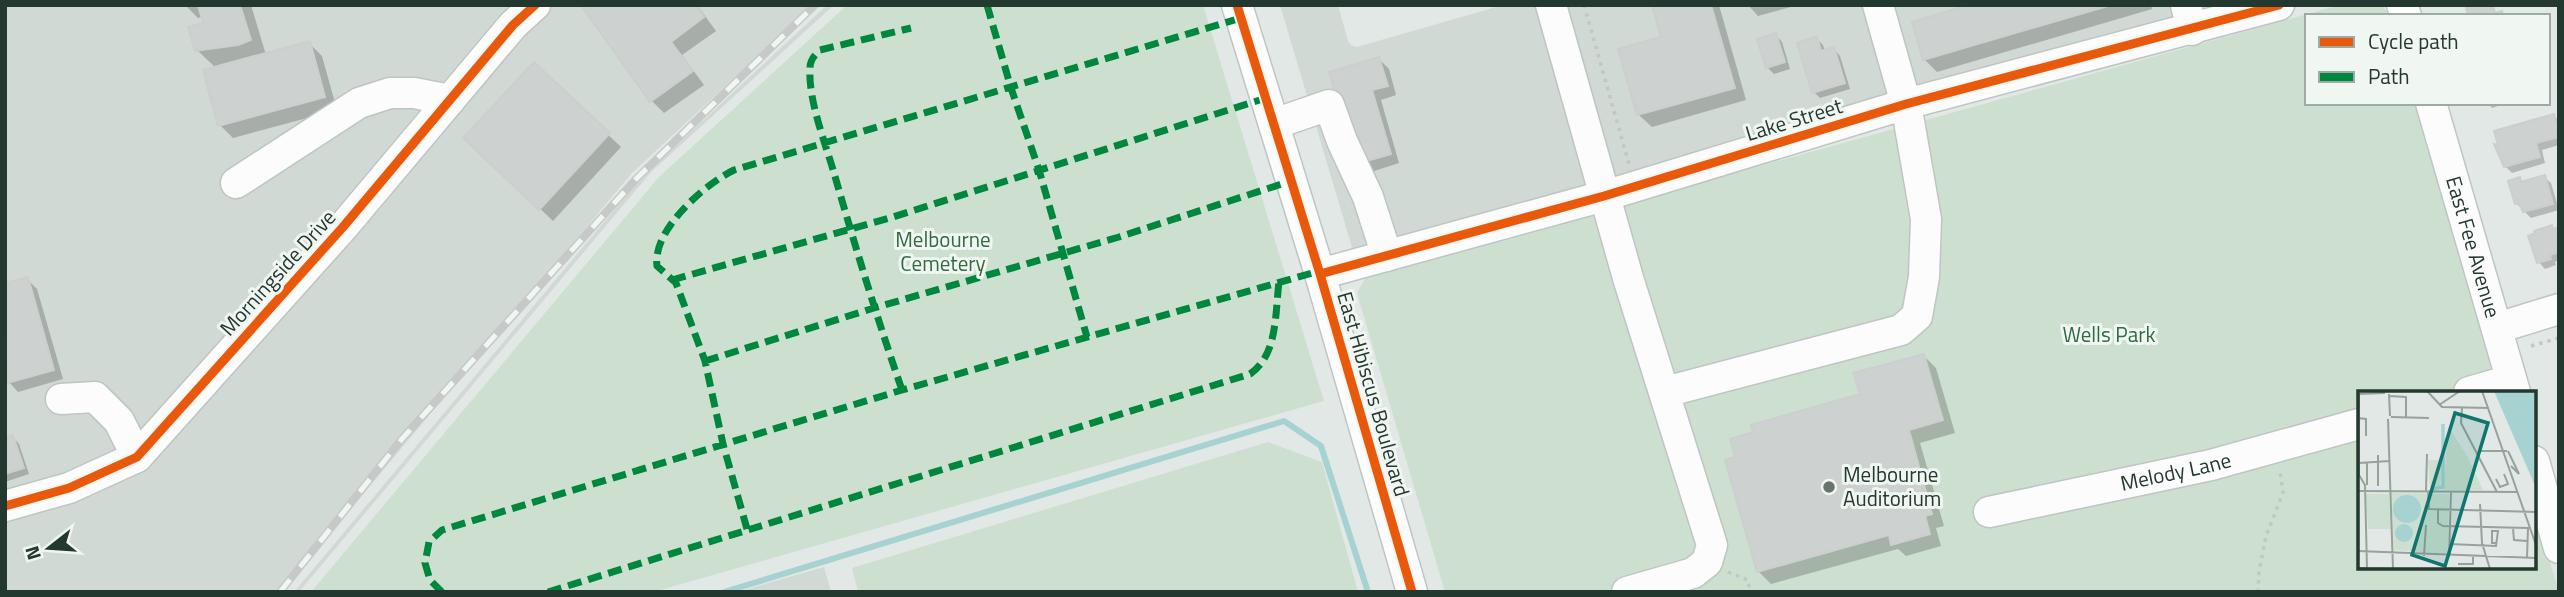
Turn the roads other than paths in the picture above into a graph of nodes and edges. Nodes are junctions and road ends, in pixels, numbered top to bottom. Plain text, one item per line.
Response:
1 (535, 5) edge
2 (1237, 5) edge
3 (1551, 5) edge
4 (1878, 5) edge
5 (2279, 5) edge
6 (510, 15) edge
7 (2189, 18) edge
8 (450, 100) junction
9 (1906, 104) junction
10 (2432, 105) edge
11 (1274, 124) junction
12 (236, 183) dead end
13 (1604, 196) junction
14 (1387, 256) junction
15 (1320, 274) junction
16 (2559, 309) edge
17 (2497, 328) junction
18 (2513, 386) edge
19 (2476, 391) edge
20 (1665, 393) junction
21 (61, 399) dead end
22 (2358, 425) edge
23 (137, 457) junction
24 (2536, 468) edge
25 (5, 506) edge
26 (1989, 512) dead end
27 (2559, 548) edge
28 (1412, 592) edge
29 (1628, 592) edge

1 - 6 street, Morningside Drive
2 - 11 street, East Hibiscus Boulevard
3 - 13 street
4 - 9 street
5 - 7 street, Lake Street
6 - 8 street, Morningside Drive
7 - 9 street, Lake Street
8 - 12 street
8 - 23 street, Morningside Drive
9 - 13 street, Lake Street
9 - 20 street
10 - 17 street, East Fee Avenue
11 - 14 street
11 - 15 street, East Hibiscus Boulevard
13 - 14 street, Lake Street
13 - 20 street
14 - 15 street, Lake Street
15 - 28 street, East Hibiscus Boulevard
16 - 17 street
17 - 18 street, East Fee Avenue
18 - 19 street
20 - 29 street
21 - 23 street
22 - 26 street, Melody Lane
23 - 25 street, Morningside Drive
24 - 27 street

